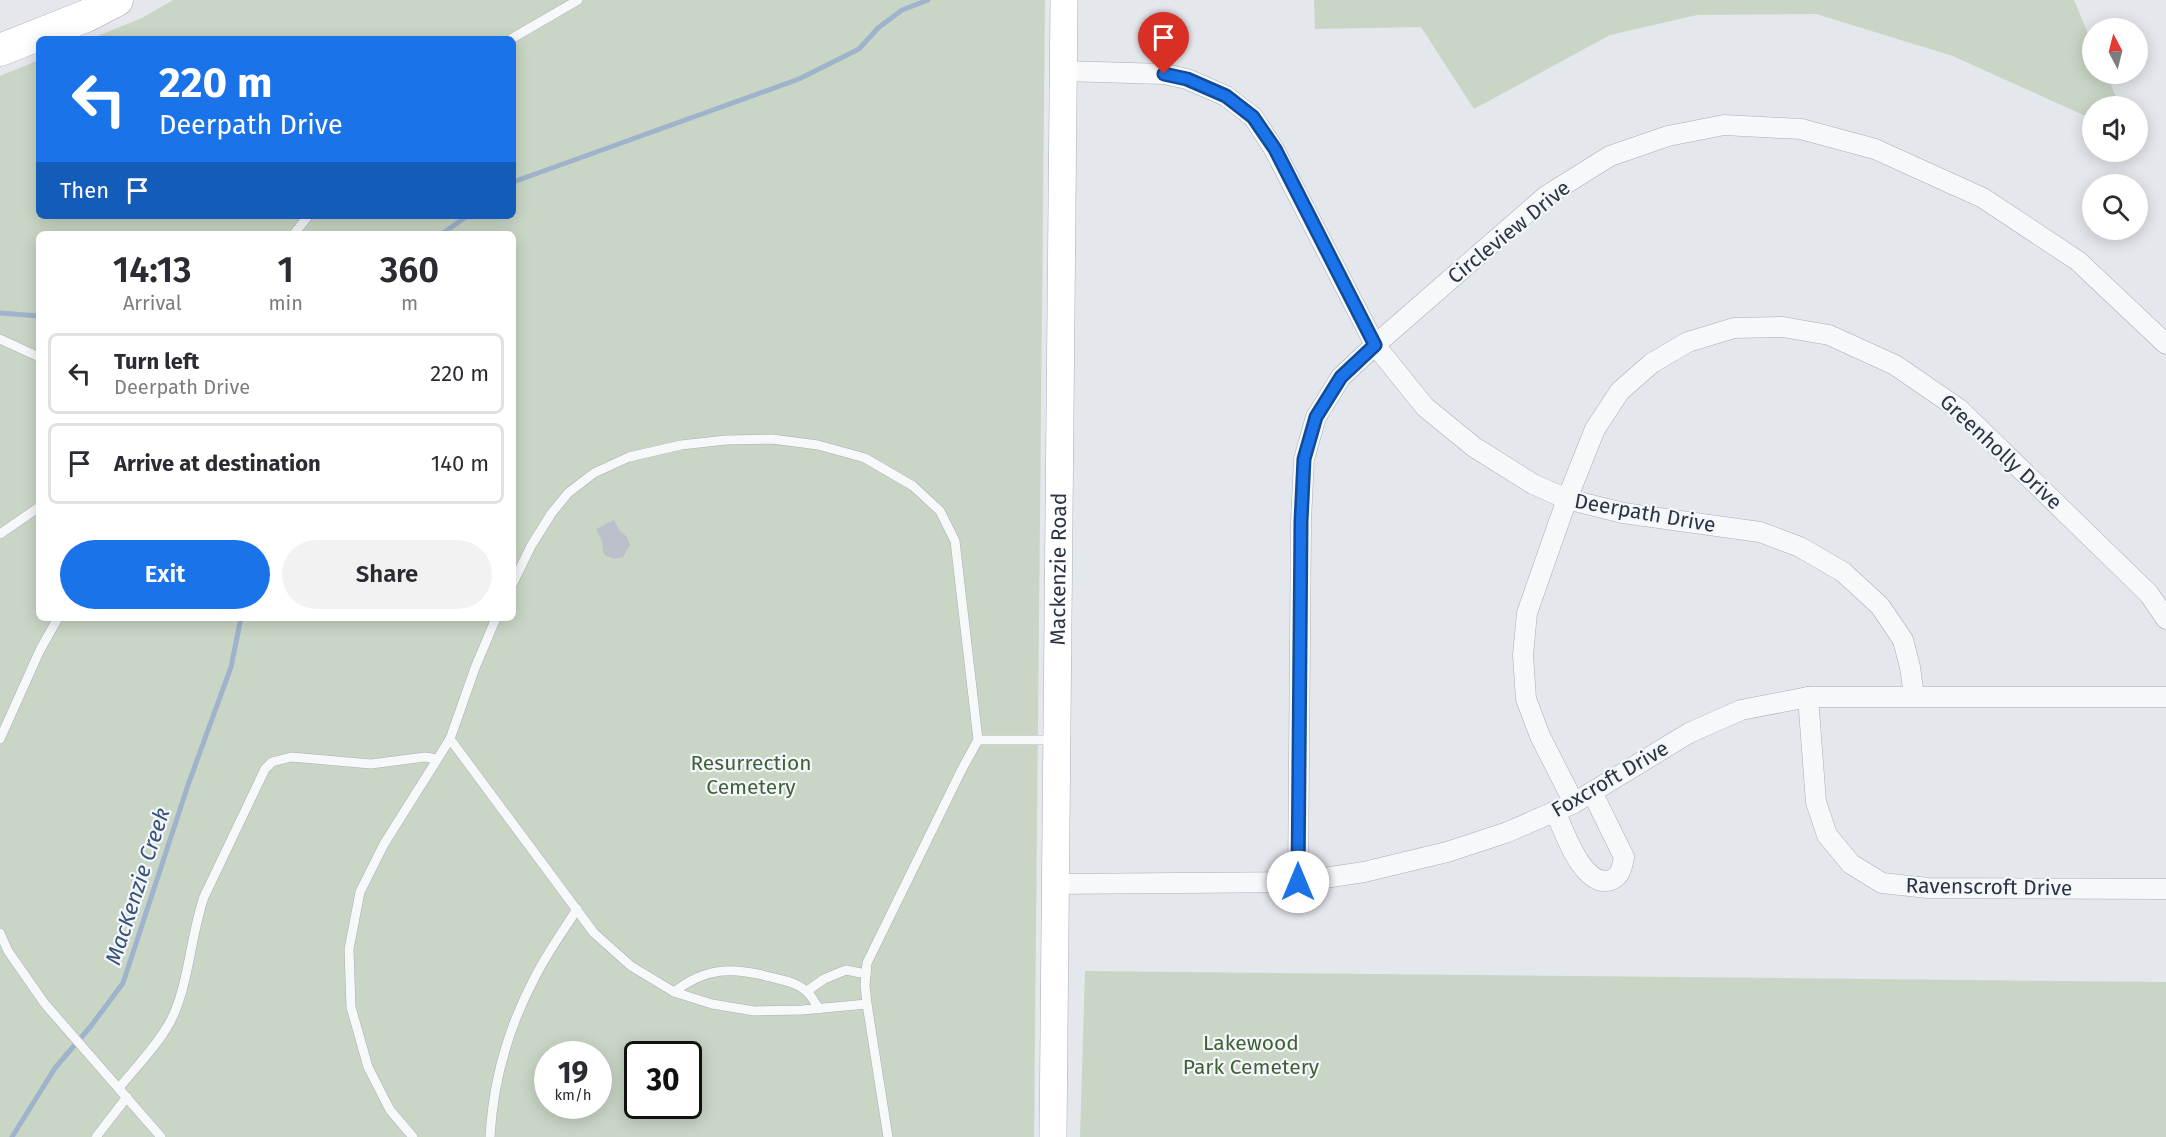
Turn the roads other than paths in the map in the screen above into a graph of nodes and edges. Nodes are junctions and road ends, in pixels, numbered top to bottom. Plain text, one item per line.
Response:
1 (117, 0) edge
2 (578, 0) edge
3 (1064, 0) edge
4 (516, 36) edge
5 (0, 50) edge
6 (1063, 71) junction
7 (306, 219) edge
8 (296, 231) edge
9 (0, 339) edge
10 (2166, 344) edge
11 (1375, 345) junction
12 (36, 356) edge
13 (1567, 499) junction
14 (36, 509) edge
15 (0, 534) edge
16 (516, 577) edge
17 (2166, 619) edge
18 (56, 621) edge
19 (495, 621) edge
20 (1914, 696) junction
21 (1808, 697) junction
22 (2166, 697) edge
23 (0, 739) edge
24 (450, 739) junction
25 (978, 740) junction
26 (1057, 740) junction
27 (437, 759) junction
28 (1592, 792) junction
29 (1574, 803) junction
30 (1555, 811) junction
31 (1298, 882) junction
32 (1055, 884) junction
33 (2166, 889) edge
34 (577, 909) junction
35 (0, 933) edge
36 (866, 974) junction
37 (807, 991) junction
38 (674, 992) junction
39 (867, 1004) junction
40 (819, 1009) junction
41 (119, 1088) junction
42 (127, 1097) junction
43 (96, 1137) edge
44 (161, 1137) edge
45 (413, 1137) edge
46 (490, 1137) edge
47 (888, 1137) edge
48 (1053, 1137) edge

1 - 5 main road
2 - 4 lane
3 - 6 main road, Mackenzie Road
6 - 11 street, Deerpath Drive
6 - 26 main road, Mackenzie Road
7 - 8 lane
9 - 12 lane
10 - 11 street, Circleview Drive
11 - 13 street, Deerpath Drive
11 - 31 street, Circleview Drive
13 - 17 street, Greenholly Drive
13 - 20 street, Deerpath Drive
13 - 29 street, Greenholly Drive
14 - 15 lane
16 - 25 lane
18 - 23 lane
19 - 24 lane
20 - 21 street, Foxcroft Drive
20 - 22 street, Foxcroft Drive
21 - 28 street, Foxcroft Drive
21 - 33 street, Ravenscroft Drive
24 - 27 lane
24 - 34 lane
25 - 26 lane
25 - 36 lane
26 - 32 main road, Mackenzie Road
27 - 41 lane
27 - 45 lane
28 - 29 street, Foxcroft Drive
28 - 30 street
29 - 30 street, Foxcroft Drive
30 - 31 street, Foxcroft Drive
31 - 32 street, Foxcroft Drive
32 - 48 main road, Mackenzie Road
34 - 38 lane
34 - 46 lane
35 - 41 lane
36 - 37 lane
36 - 39 lane
37 - 38 lane
37 - 40 lane
38 - 40 lane
39 - 40 lane
39 - 47 lane
41 - 42 lane
42 - 43 lane
42 - 44 lane

